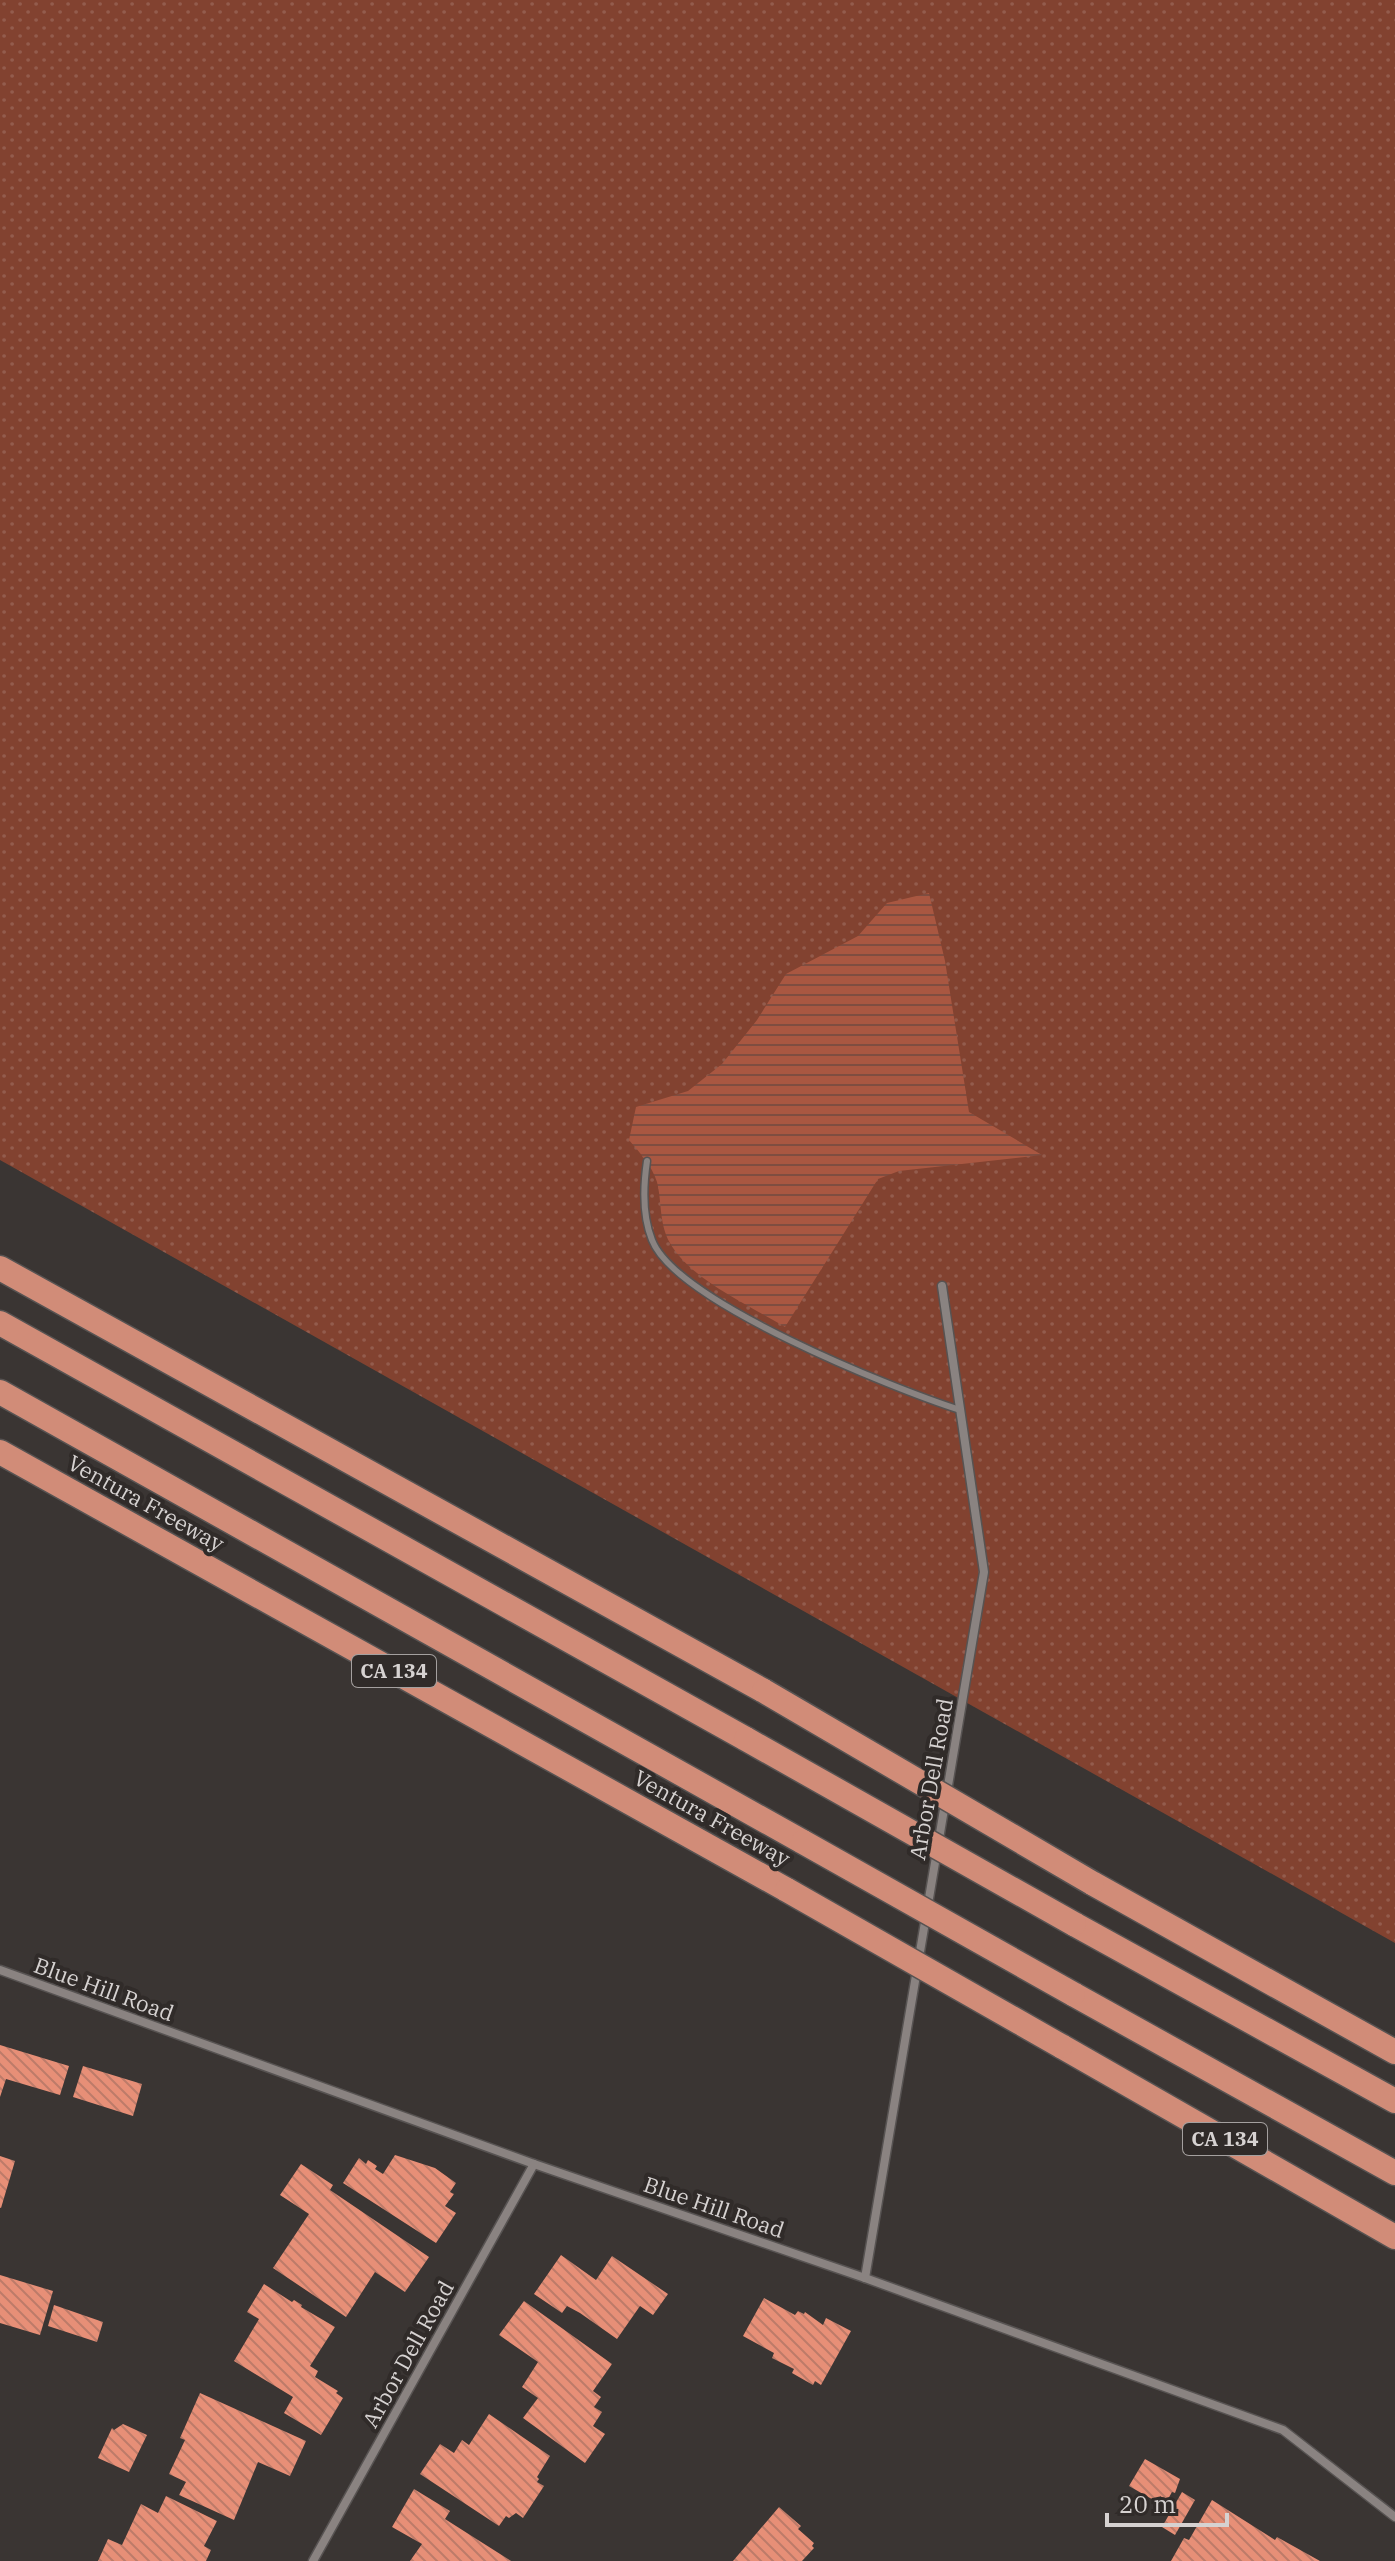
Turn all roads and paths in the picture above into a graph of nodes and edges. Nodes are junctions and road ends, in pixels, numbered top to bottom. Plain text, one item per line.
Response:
1 (647, 1161) dead end
2 (0, 1268) edge
3 (942, 1286) dead end
4 (0, 1323) edge
5 (0, 1392) edge
6 (960, 1410) junction
7 (0, 1452) edge
8 (0, 1970) edge
9 (1395, 2052) edge
10 (1395, 2101) edge
11 (534, 2164) junction
12 (1394, 2173) edge
13 (1391, 2235) edge
14 (865, 2278) junction
15 (1395, 2517) edge
16 (313, 2561) edge

1 - 6 lane
2 - 9 highway, bridge
3 - 6 street, Arbor Dell Road
4 - 10 highway, bridge
5 - 12 highway, bridge
6 - 14 street, Arbor Dell Road
7 - 13 highway, Ventura Freeway / CA 134, bridge
8 - 11 street, Blue Hill Road
11 - 14 street, Blue Hill Road
11 - 16 street, Arbor Dell Road
14 - 15 street, Blue Hill Road

